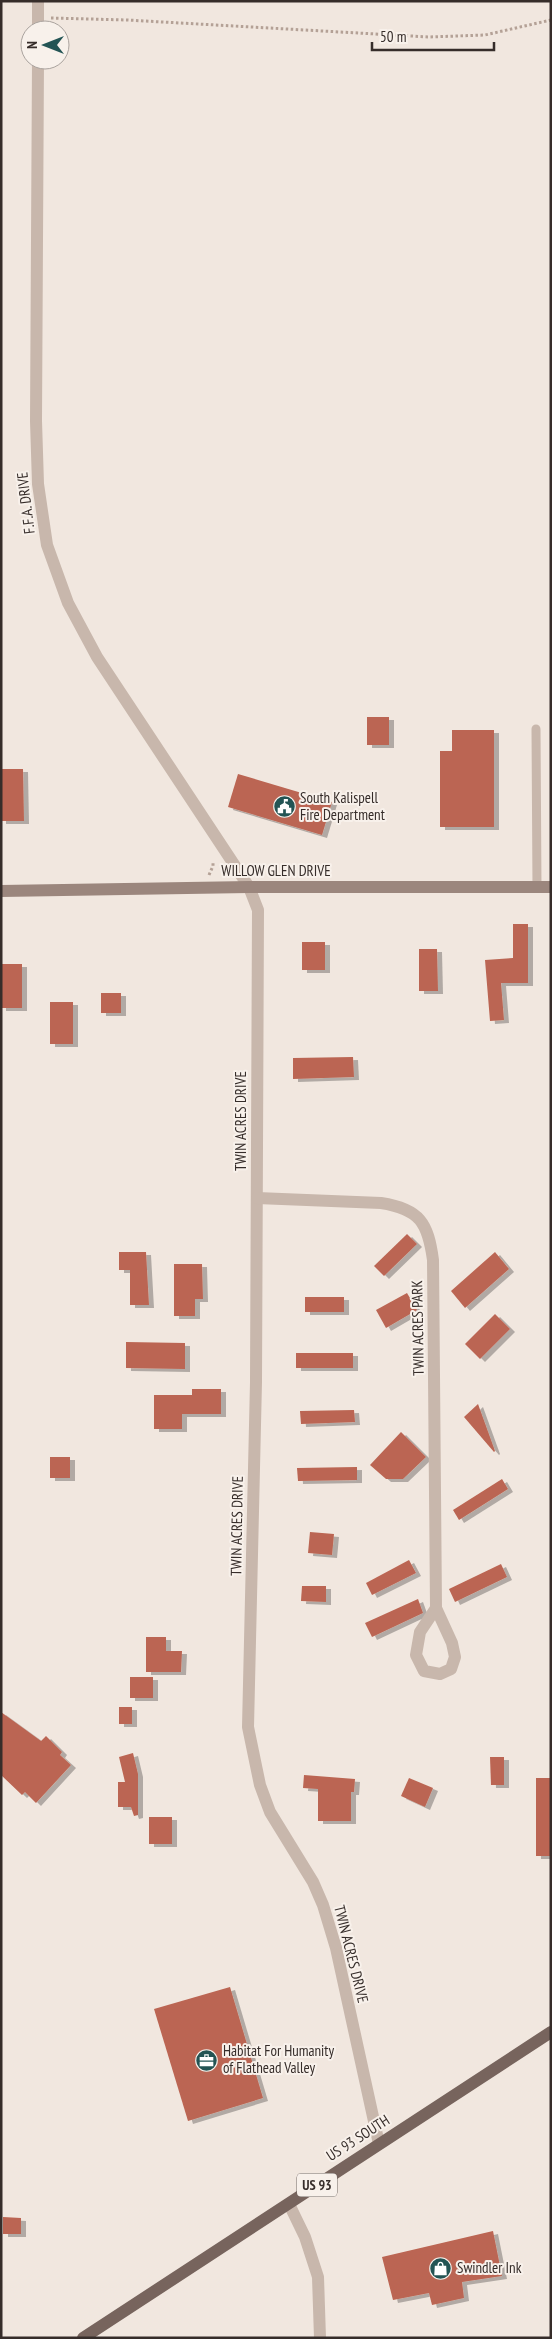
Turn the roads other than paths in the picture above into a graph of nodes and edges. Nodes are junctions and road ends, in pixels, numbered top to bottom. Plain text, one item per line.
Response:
1 (38, 1) edge
2 (38, 20) edge
3 (38, 70) edge
4 (536, 729) dead end
5 (249, 886) junction
6 (537, 887) junction
7 (551, 887) edge
8 (1, 891) edge
9 (257, 1198) junction
10 (436, 1608) junction
11 (551, 2032) edge
12 (379, 2144) junction
13 (289, 2204) junction
14 (83, 2338) edge
15 (320, 2338) edge

1 - 2 street
3 - 5 street, F.F.A. DRIVE
4 - 6 lane
5 - 6 main road, WILLOW GLEN DRIVE
5 - 8 main road, WILLOW GLEN DRIVE
5 - 9 street, TWIN ACRES DRIVE
6 - 7 main road, WILLOW GLEN DRIVE
9 - 10 street, TWIN ACRES PARK
9 - 12 street, TWIN ACRES DRIVE
10 - 10 street, TWIN ACRES PARK
11 - 12 main road, US 93 SOUTH / US 93
12 - 13 main road, US 93 SOUTH / US 93
13 - 14 main road, US 93 SOUTH / US 93
13 - 15 street

